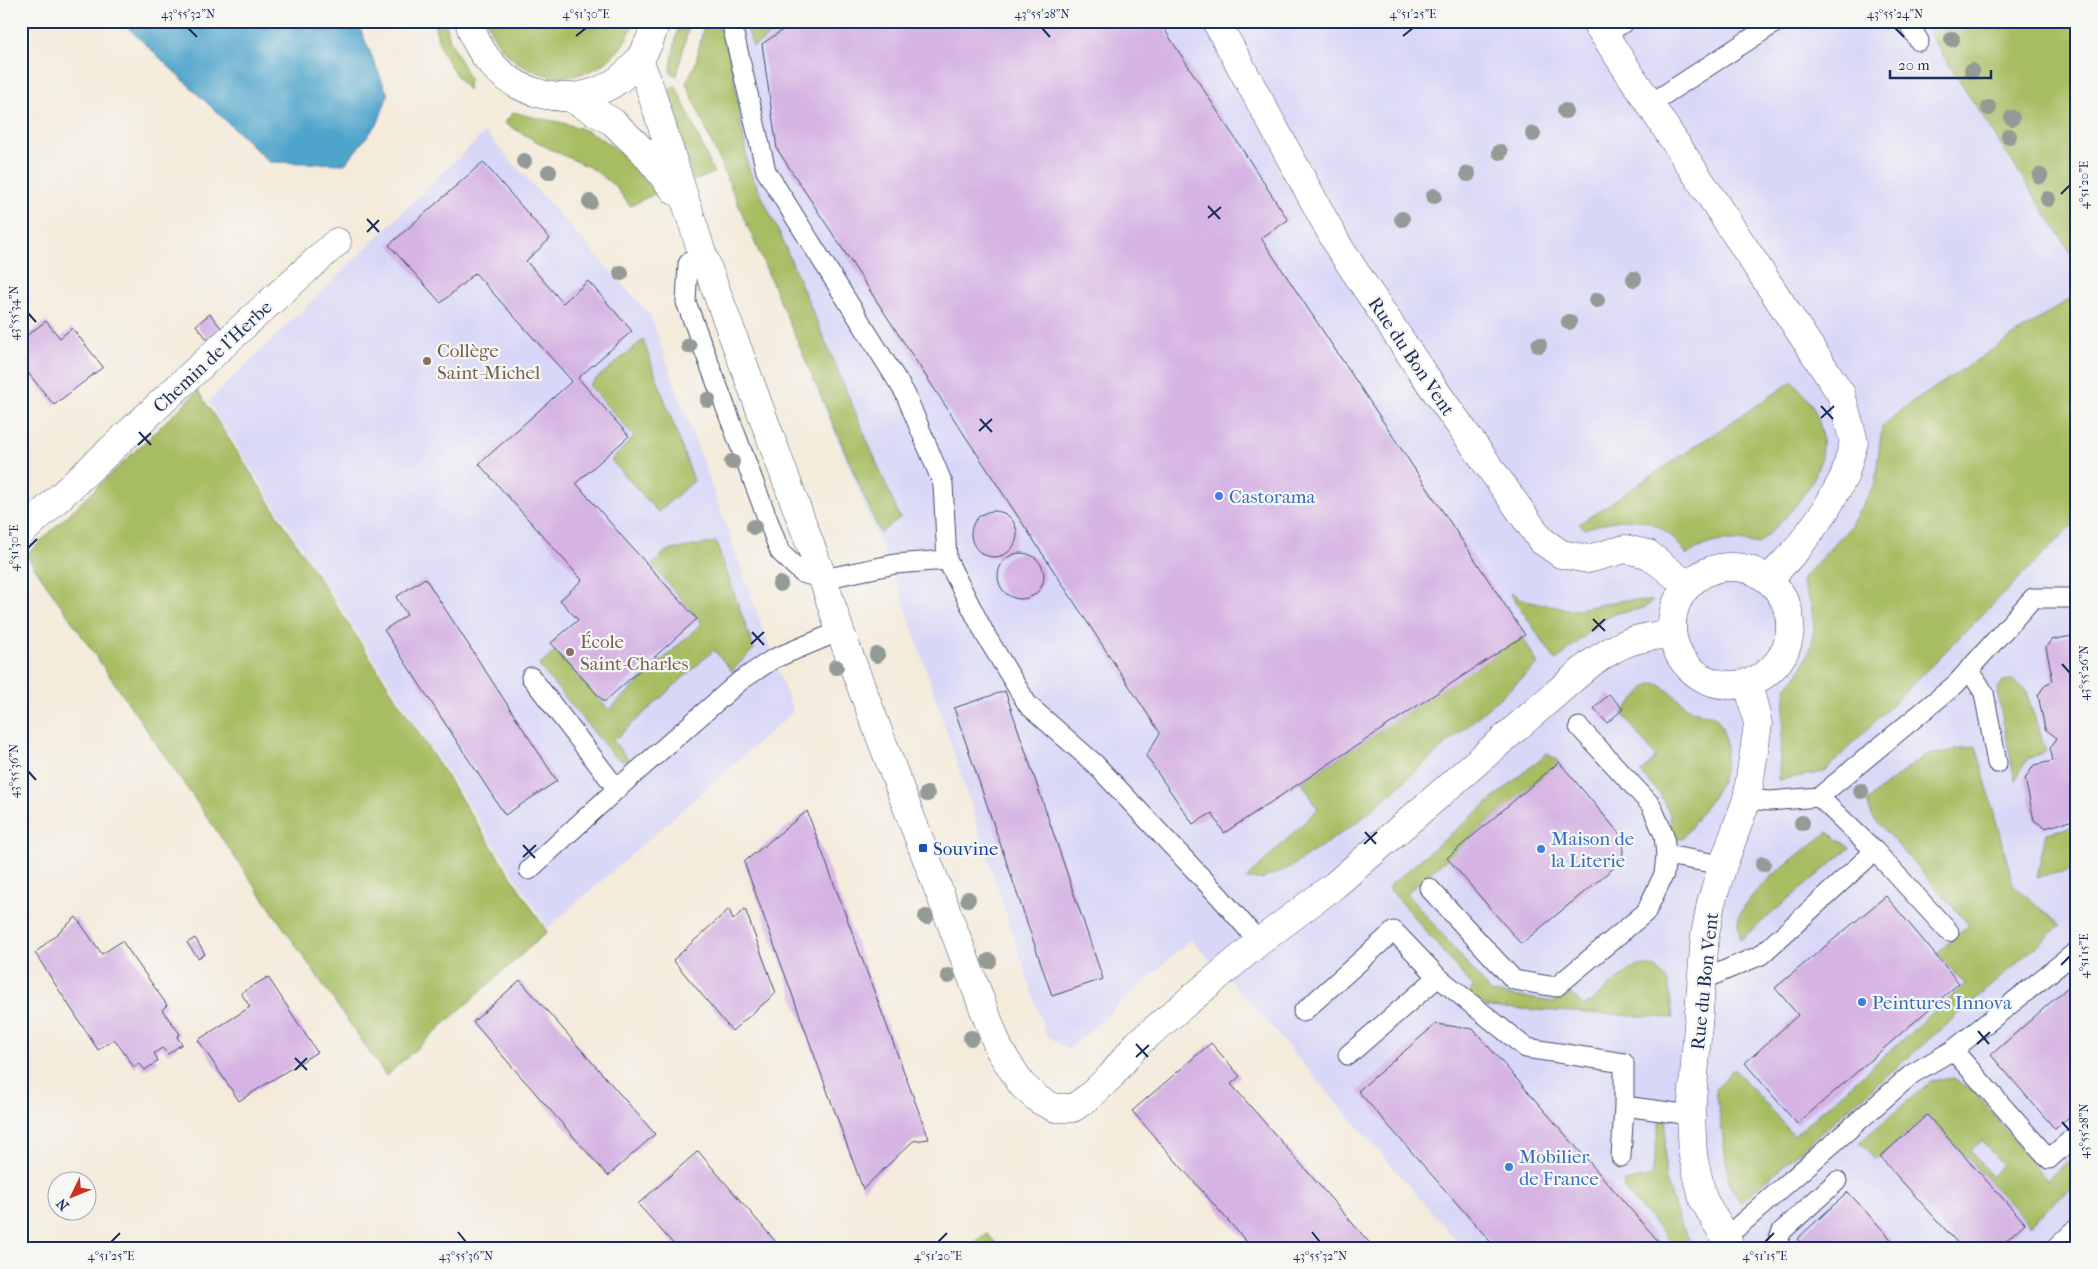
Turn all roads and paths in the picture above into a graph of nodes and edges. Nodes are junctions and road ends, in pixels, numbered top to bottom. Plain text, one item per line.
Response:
1 (469, 21) edge
2 (656, 21) edge
3 (731, 21) edge
4 (1216, 21) edge
5 (1778, 21) edge
6 (1906, 21) edge
7 (1609, 26) edge
8 (1919, 41) dead end
9 (639, 60) junction
10 (569, 97) junction
11 (1650, 104) junction
12 (684, 201) junction
13 (337, 242) dead end
14 (25, 521) edge
15 (947, 560) junction
16 (823, 579) junction
17 (1768, 580) junction
18 (1687, 585) junction
19 (2077, 598) edge
20 (840, 631) junction
21 (1672, 634) junction
22 (1969, 669) junction
23 (531, 677) dead end
24 (1748, 682) junction
25 (1579, 727) dead end
26 (1997, 763) dead end
27 (616, 789) junction
28 (1819, 797) junction
29 (1747, 799) junction
30 (1875, 851) junction
31 (1666, 855) junction
32 (1723, 865) junction
33 (529, 870) dead end
34 (1429, 888) dead end
35 (1949, 932) dead end
36 (1259, 942) junction
37 (2077, 951) edge
38 (1438, 977) junction
39 (1702, 980) junction
40 (1303, 1012) dead end
41 (1952, 1050) junction
42 (1348, 1055) dead end
43 (1624, 1106) junction
44 (1692, 1115) junction
45 (2077, 1134) edge
46 (1621, 1157) dead end
47 (1837, 1181) dead end
48 (2077, 1228) edge
49 (1728, 1243) edge
50 (1775, 1248) edge
51 (2056, 1248) edge

1 - 10 street
2 - 9 street
3 - 15 lane
4 - 18 street, Rue du Bon Vent
5 - 11 lane
6 - 8 lane
7 - 11 street
9 - 10 street
9 - 12 street
10 - 12 street
11 - 17 street
12 - 16 street
13 - 14 street, Chemin de l'Herbe
15 - 16 lane
15 - 36 lane
16 - 20 street
17 - 18 street
17 - 24 street
18 - 21 street
19 - 22 lane
20 - 27 lane
20 - 36 street
21 - 24 street
21 - 36 street
22 - 26 lane
22 - 28 lane
23 - 27 lane
24 - 29 street, Rue du Bon Vent
25 - 31 lane
27 - 33 lane
28 - 29 lane
28 - 30 lane
29 - 32 street, Rue du Bon Vent
30 - 35 lane
30 - 39 lane
31 - 32 lane
31 - 34 lane
32 - 39 street, Rue du Bon Vent
37 - 41 lane
38 - 40 lane
38 - 42 lane
38 - 43 lane
39 - 44 street, Rue du Bon Vent
41 - 45 lane
41 - 49 lane
43 - 44 lane
43 - 46 lane
44 - 49 street, Rue du Bon Vent
47 - 50 lane
48 - 51 lane

